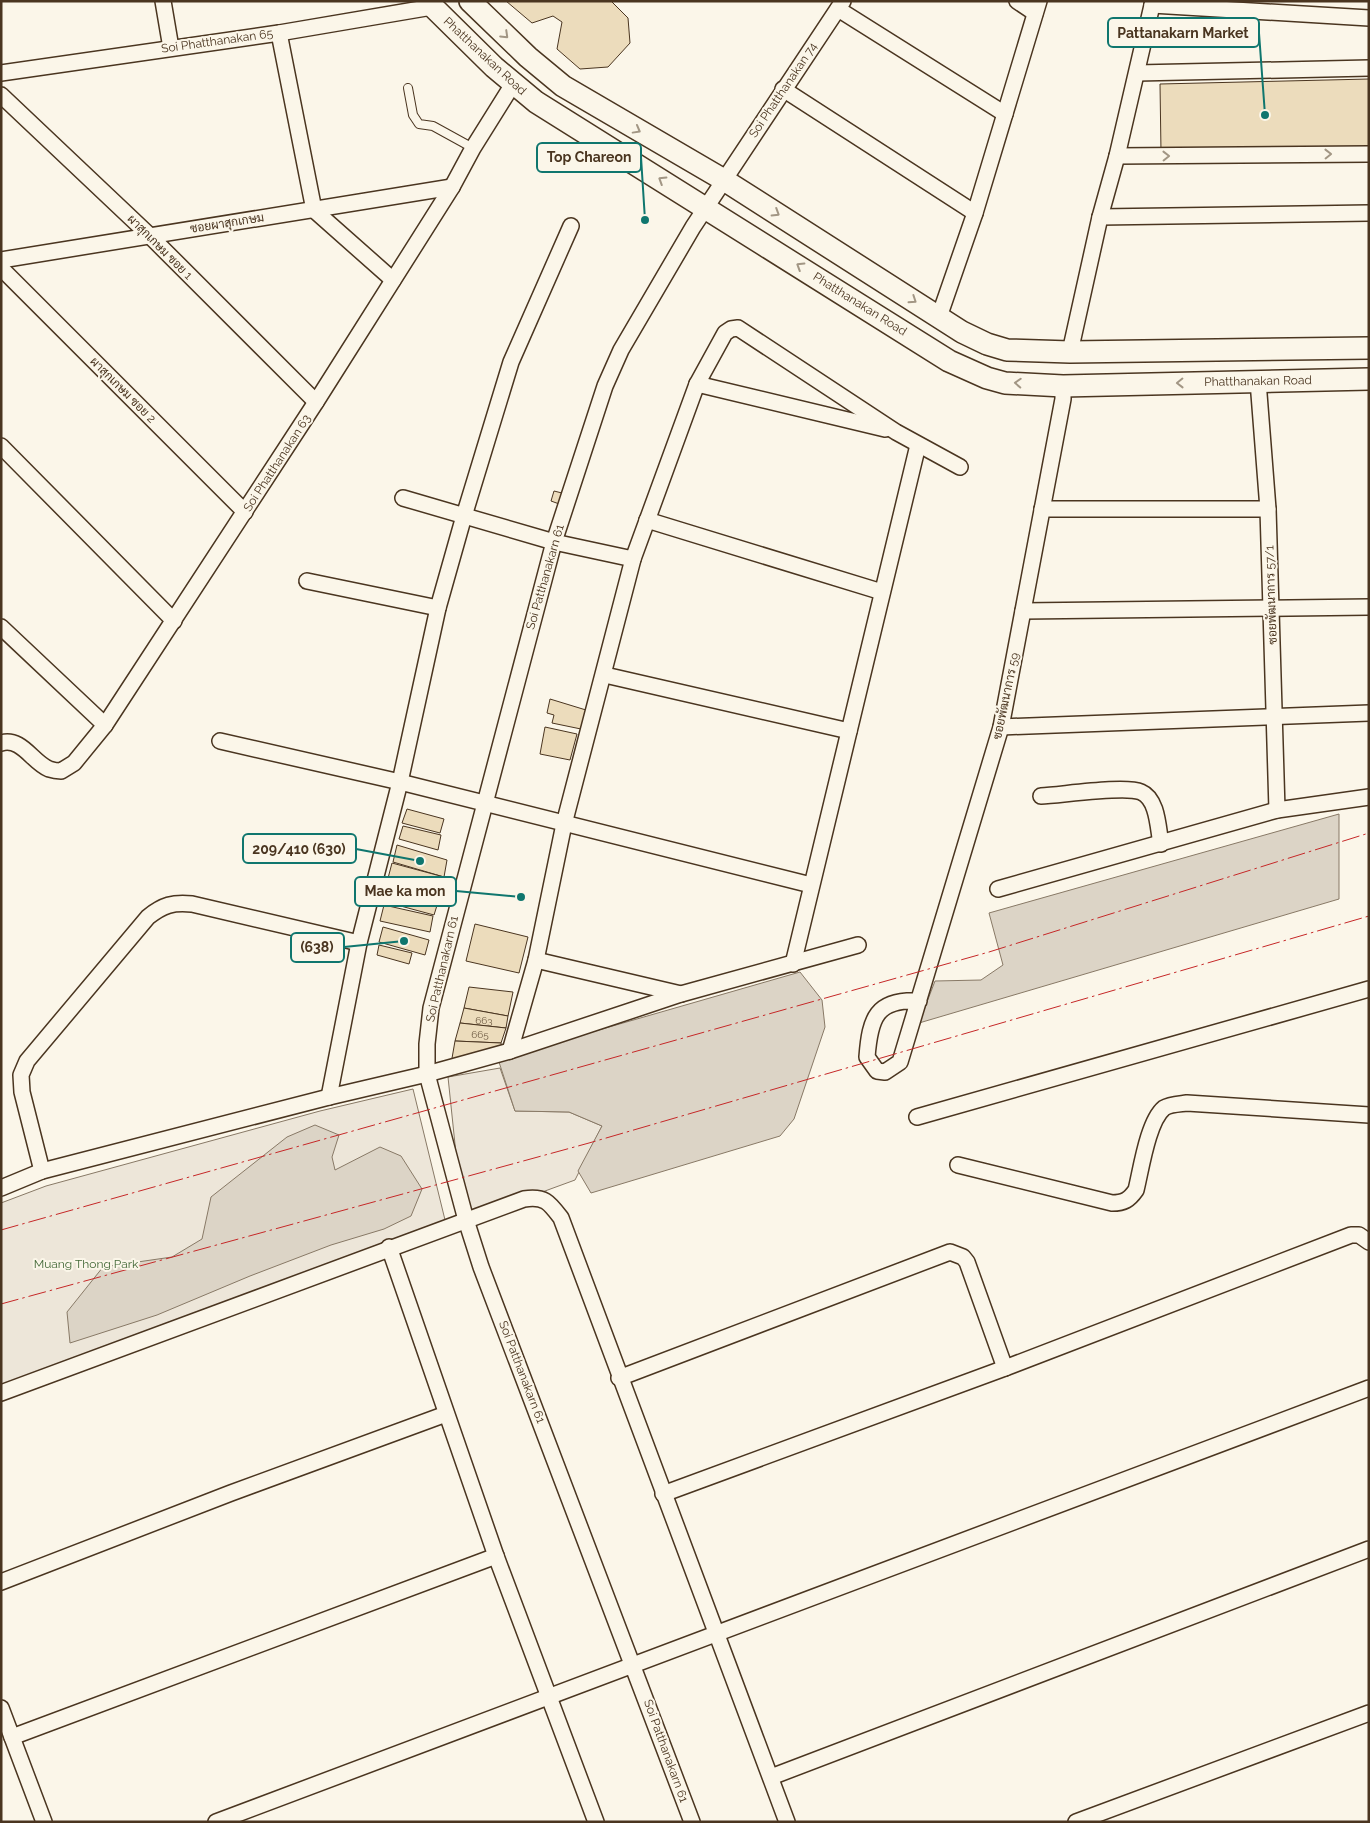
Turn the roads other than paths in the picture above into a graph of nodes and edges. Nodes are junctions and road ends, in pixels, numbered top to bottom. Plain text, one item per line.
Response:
1 (163, 1) edge
2 (470, 1) edge
3 (1017, 1) edge
4 (1153, 3) edge
5 (429, 4) edge
6 (837, 4) edge
7 (1037, 7) edge
8 (1369, 18) edge
9 (279, 33) junction
10 (171, 48) junction
11 (1369, 68) edge
12 (1, 73) edge
13 (1137, 73) junction
14 (513, 84) junction
15 (408, 88) dead end
16 (783, 88) junction
17 (1, 95) edge
18 (1005, 114) junction
19 (473, 148) junction
20 (1369, 154) edge
21 (1117, 156) junction
22 (724, 180) junction
23 (452, 187) junction
24 (706, 207) junction
25 (314, 210) junction
26 (976, 213) junction
27 (1369, 213) edge
28 (1100, 217) junction
29 (571, 226) dead end
30 (149, 235) junction
31 (1, 260) edge
32 (1, 268) edge
33 (393, 280) junction
34 (939, 317) junction
35 (1369, 348) edge
36 (1070, 352) junction
37 (1369, 378) edge
38 (1258, 381) junction
39 (697, 384) junction
40 (1063, 386) junction
41 (316, 402) junction
42 (896, 432) junction
43 (918, 444) junction
44 (1, 446) edge
45 (960, 467) dead end
46 (403, 498) dead end
47 (1042, 509) junction
48 (1268, 509) junction
49 (245, 512) junction
50 (464, 516) junction
51 (646, 520) junction
52 (554, 542) junction
53 (633, 559) junction
54 (307, 581) dead end
55 (882, 592) junction
56 (1369, 607) edge
57 (438, 608) junction
58 (1271, 610) junction
59 (1023, 611) junction
60 (174, 621) junction
61 (1, 628) edge
62 (604, 675) junction
63 (1369, 713) edge
64 (1275, 717) junction
65 (105, 725) junction
66 (1001, 726) junction
67 (849, 731) junction
68 (220, 741) dead end
69 (1, 743) edge
70 (400, 782) junction
71 (1041, 796) dead end
72 (1369, 797) edge
73 (484, 804) junction
74 (1277, 810) junction
75 (564, 824) junction
76 (1161, 844) junction
77 (811, 885) junction
78 (998, 889) dead end
79 (359, 943) junction
80 (858, 945) dead end
81 (536, 960) junction
82 (792, 964) junction
83 (1369, 989) edge
84 (681, 994) junction
85 (919, 1000) junction
86 (510, 1051) junction
87 (427, 1074) junction
88 (329, 1096) junction
89 (1369, 1115) edge
90 (917, 1117) dead end
91 (958, 1165) dead end
92 (42, 1171) junction
93 (1, 1188) edge
94 (466, 1220) junction
95 (1369, 1242) edge
96 (389, 1248) junction
97 (1005, 1368) junction
98 (620, 1378) junction
99 (1369, 1388) edge
100 (1, 1393) edge
101 (446, 1414) junction
102 (663, 1494) junction
103 (1369, 1549) edge
104 (496, 1556) junction
105 (1, 1582) edge
106 (715, 1633) junction
107 (634, 1664) junction
108 (550, 1695) junction
109 (1, 1708) edge
110 (1369, 1713) edge
111 (12, 1737) junction
112 (770, 1777) junction
113 (44, 1822) edge
114 (216, 1822) edge
115 (596, 1822) edge
116 (692, 1822) edge
117 (787, 1822) edge
118 (1076, 1822) edge

1 - 10 street
2 -> 22 main road
3 - 7 street
4 - 8 street
4 - 13 street
5 - 9 street, Soi Phatthanakan 65
5 - 14 main road, Phatthanakan Road
6 - 16 street, Soi Phatthanakan 74
6 - 18 street
7 - 18 street
9 - 10 street, Soi Phatthanakan 65
9 - 25 street
10 - 12 street, Soi Phatthanakan 65
11 - 13 street
13 - 21 street
14 - 19 street, Soi Phatthanakan 63
24 -> 14 main road, Phatthanakan Road
15 - 19 lane
16 - 22 street, Soi Phatthanakan 74
16 - 26 street
17 - 30 street, ผาสุกเกษม ซอย 1
18 - 26 street
19 - 23 street, Soi Phatthanakan 63
21 -> 20 street
21 - 28 street
22 - 24 street, Soi Phatthanakan 74
22 -> 34 main road
23 - 25 street, ซอยผาสุกเกษม
23 - 33 street, Soi Phatthanakan 63
40 -> 24 main road, Phatthanakan Road
24 - 52 street, Soi Patthanakarn 61
25 - 30 street, ซอยผาสุกเกษม
25 - 33 street
26 - 34 street
27 - 28 street
28 - 36 street
29 - 50 street
30 - 31 street, ซอยผาสุกเกษม
30 - 41 street, ผาสุกเกษม ซอย 1
32 - 49 street, ผาสุกเกษม ซอย 2
33 - 41 street, Soi Phatthanakan 63
34 - 36 main road
35 - 36 main road
37 - 38 main road, Phatthanakan Road
38 -> 40 main road, Phatthanakan Road
38 - 48 street, ซอยพัฒนาการ 57/1
39 - 42 street
39 - 42 street
39 - 51 street
40 - 47 street, ซอยพัฒนาการ 59
41 - 49 street, Soi Phatthanakan 63
42 - 43 street
43 - 45 street
43 - 55 street
44 - 60 street
46 - 50 street
47 - 48 street
47 - 59 street, ซอยพัฒนาการ 59
48 - 58 street, ซอยพัฒนาการ 57/1
49 - 60 street, Soi Phatthanakan 63
50 - 52 street
50 - 57 street
51 - 53 street
51 - 55 street
52 - 53 street
52 - 73 street, Soi Patthanakarn 61
53 - 62 street
54 - 57 street
55 - 67 street
56 - 58 street
57 - 70 street
58 - 59 street
58 - 64 street, ซอยพัฒนาการ 57/1
59 - 66 street, ซอยพัฒนาการ 59
60 - 65 street, Soi Phatthanakan 63
61 - 65 street
62 - 67 street
62 - 75 street
63 - 64 street
64 - 66 street
64 - 74 street, ซอยพัฒนาการ 57/1
65 - 69 street, Soi Phatthanakan 63
66 - 85 street, ซอยพัฒนาการ 59
67 - 77 street
68 - 70 street
70 - 73 street
70 - 79 street
71 - 76 street
72 - 74 street
73 - 75 street
73 - 87 street, Soi Patthanakarn 61
74 - 76 street
75 - 77 street
75 - 81 street
76 - 78 street
77 - 82 street
79 - 88 street
79 - 92 street
80 - 82 street
81 - 84 street
81 - 86 street
82 - 84 street
83 - 90 street
84 - 86 street
85 - 85 street, ซอยพัฒนาการ 59
86 - 87 street
87 - 88 street
87 - 94 street, Soi Patthanakarn 61
88 - 92 street
89 - 91 street
92 - 93 street
94 - 96 street
94 - 98 street
94 - 107 street, Soi Patthanakarn 61
95 - 97 street
96 - 100 street
96 - 101 street
97 - 98 street
97 - 102 street
98 - 102 street
99 - 106 street
101 - 104 street
101 - 105 street
102 - 106 street
103 - 112 street
104 - 108 street
104 - 111 street
106 - 107 street
106 - 112 street
107 - 108 street
107 - 116 street, Soi Patthanakarn 61
108 - 114 street
108 - 115 street
109 - 111 street
110 - 118 street
111 - 113 street
112 - 117 street

